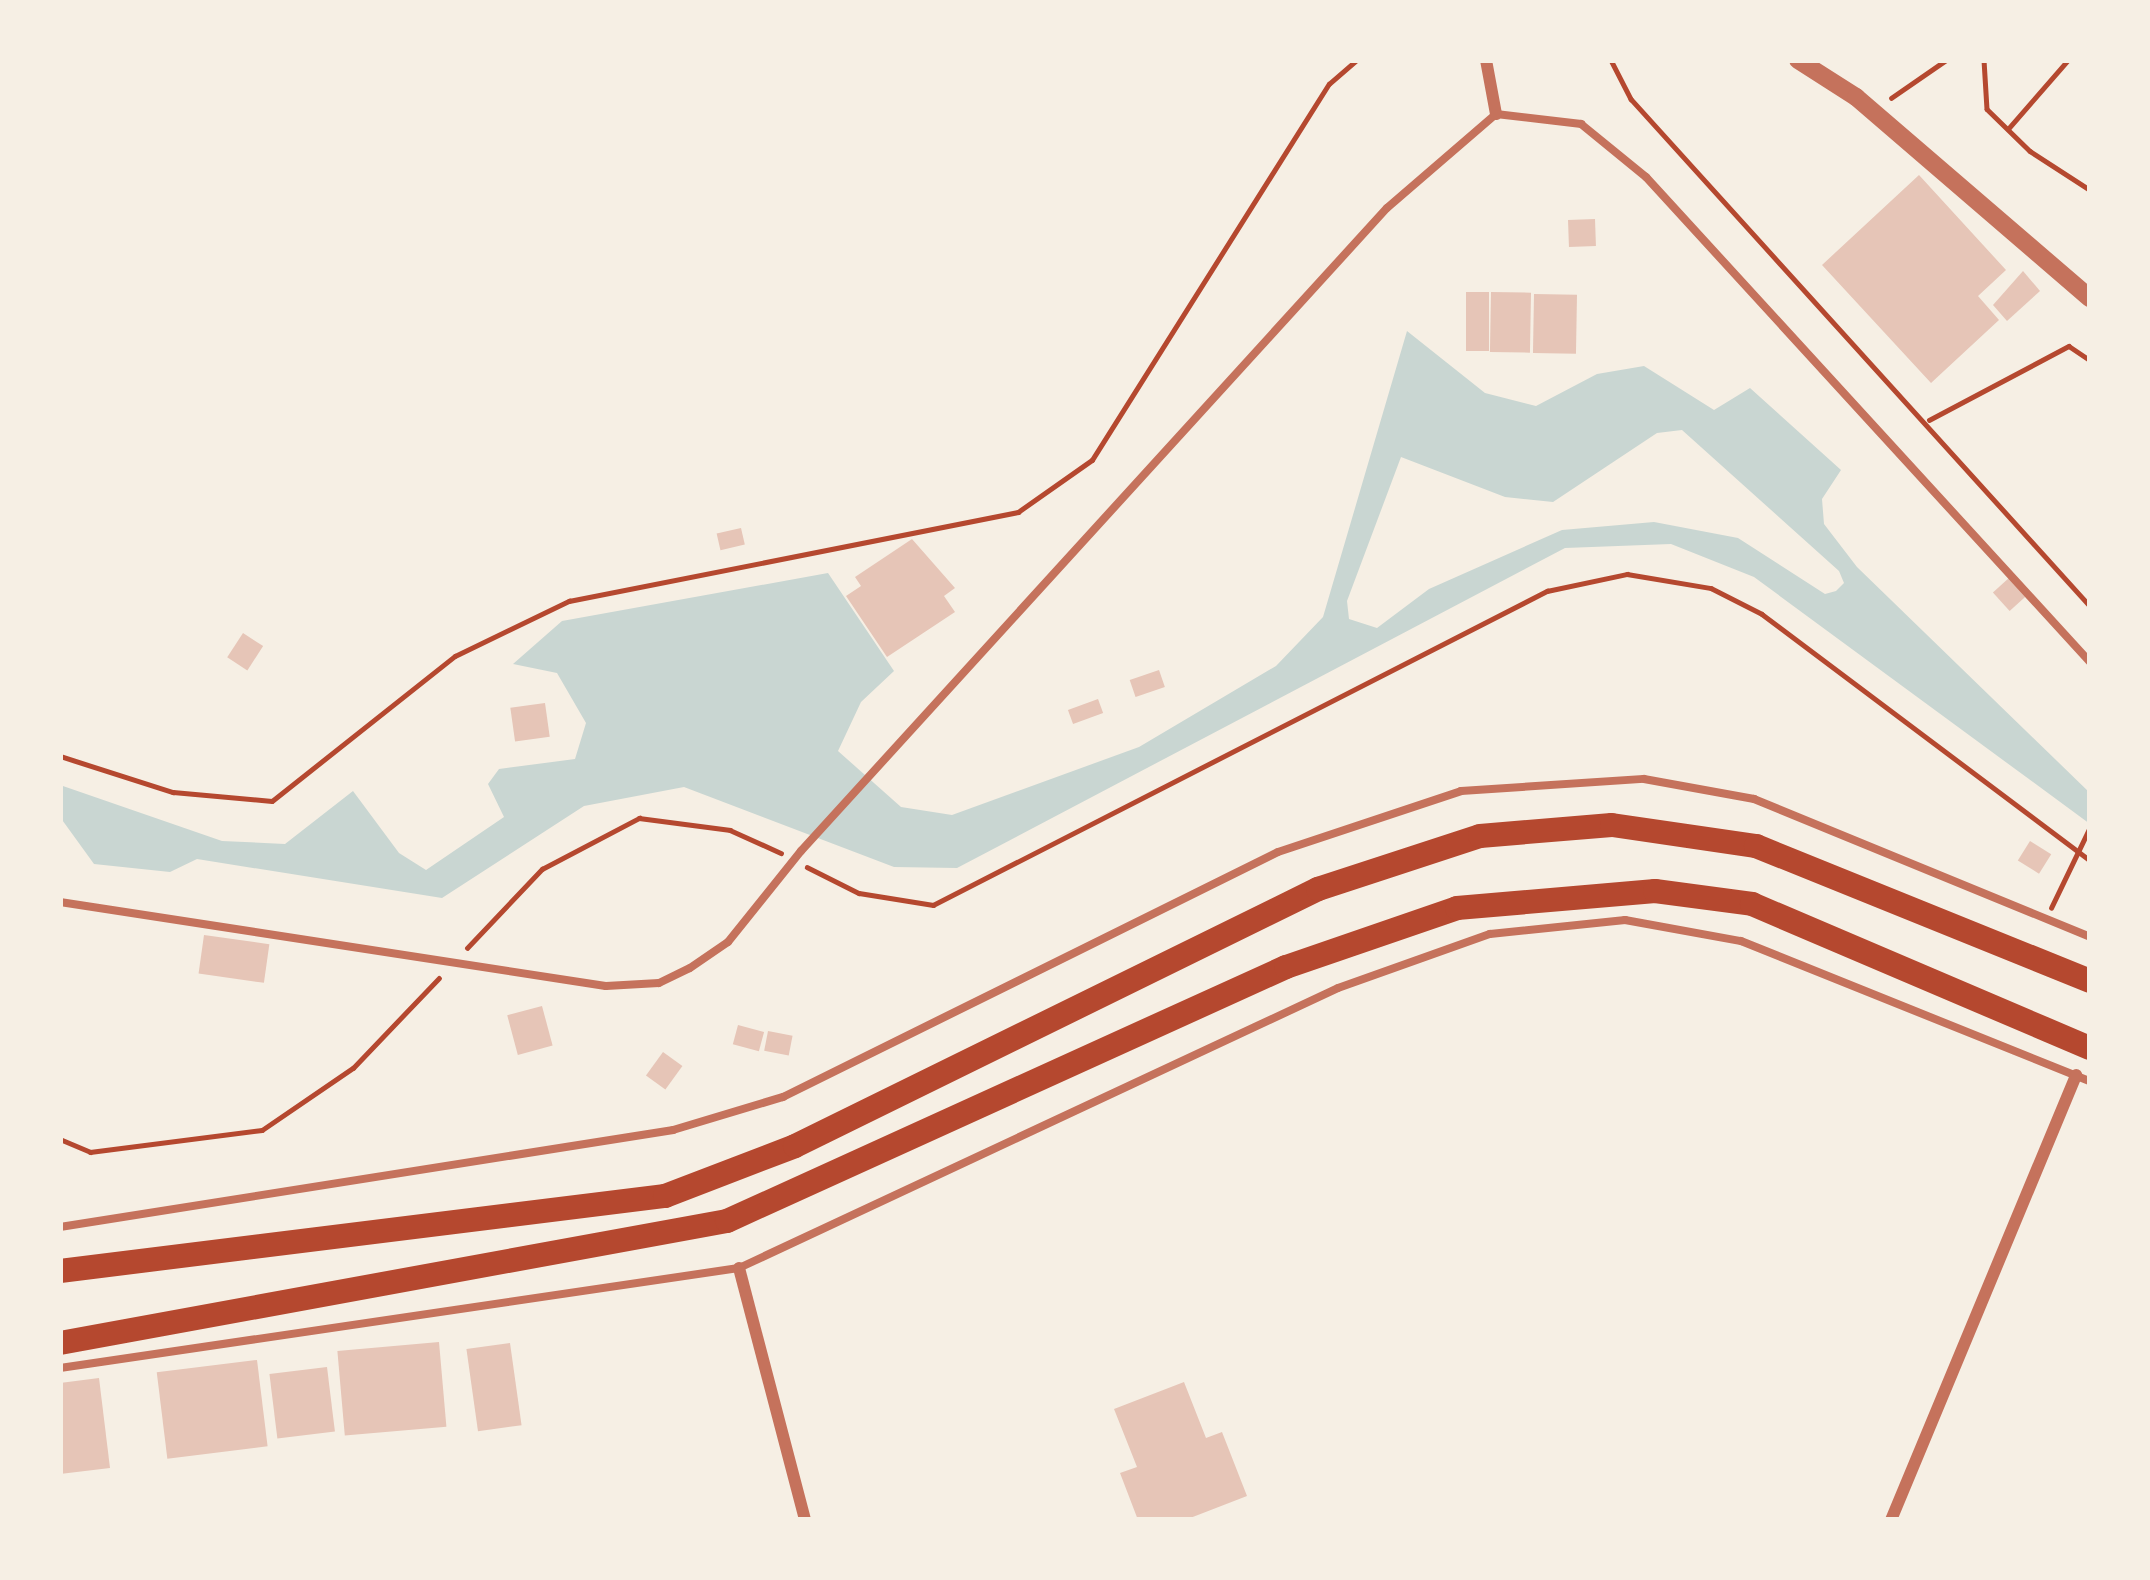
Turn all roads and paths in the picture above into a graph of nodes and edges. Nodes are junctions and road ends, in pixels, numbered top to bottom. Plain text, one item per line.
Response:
1 (1357, 60) edge
2 (1486, 60) edge
3 (1611, 60) edge
4 (1798, 60) edge
5 (1946, 60) edge
6 (1984, 60) edge
7 (2068, 60) edge
8 (1872, 111) junction
9 (1496, 114) junction
10 (2008, 129) junction
11 (2090, 190) edge
12 (2090, 298) edge
13 (2090, 360) edge
14 (1929, 420) junction
15 (2090, 607) edge
16 (2090, 662) edge
17 (60, 756) edge
18 (2089, 828) edge
19 (2076, 853) junction
20 (794, 860) junction
21 (2090, 860) edge
22 (60, 902) edge
23 (2046, 919) junction
24 (2090, 937) edge
25 (454, 963) junction
26 (2090, 981) edge
27 (2090, 1048) edge
28 (2083, 1078) edge
29 (60, 1138) edge
30 (60, 1227) edge
31 (739, 1268) junction
32 (60, 1271) edge
33 (60, 1343) edge
34 (60, 1368) edge
35 (805, 1520) edge
36 (1892, 1520) edge

1 - 17 path
2 - 9 street
3 - 14 path
4 - 8 street
5 - 8 path
6 - 10 path
7 - 10 path
8 - 12 street
9 - 16 lane
9 - 20 lane
10 - 11 path
13 - 14 path
14 - 15 path
18 - 19 path
19 - 20 path
19 - 21 path
19 - 23 path
20 - 25 lane
20 - 25 path
22 - 25 lane
23 - 24 lane
23 - 30 lane
25 - 29 path
26 - 32 main road
27 - 33 main road
28 - 31 lane
28 - 36 street
31 - 34 lane
31 - 35 street

